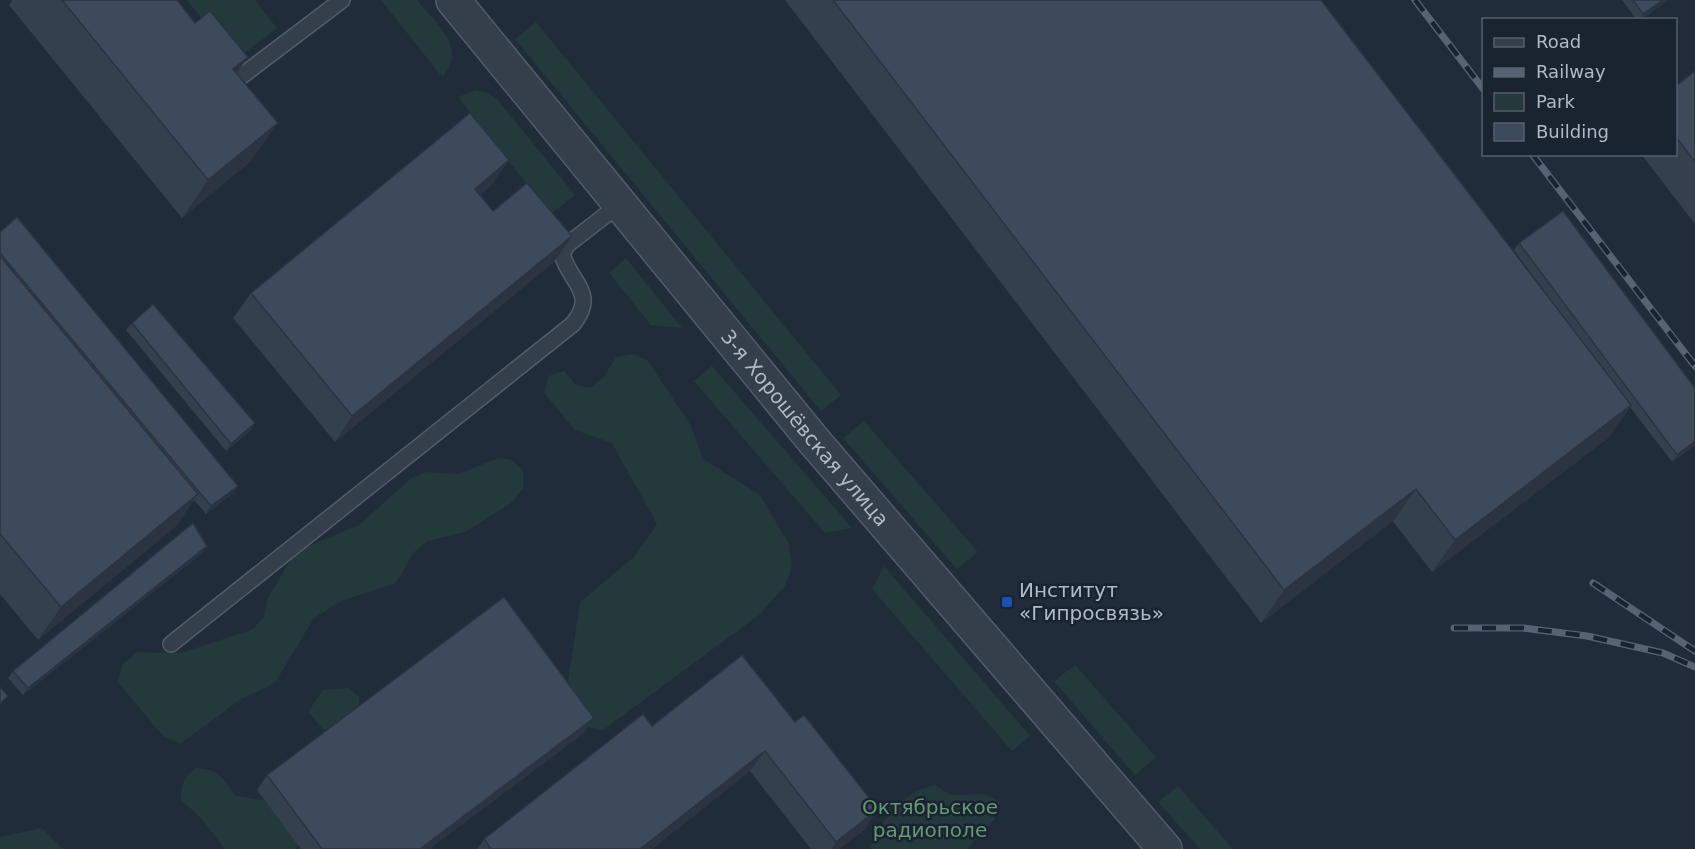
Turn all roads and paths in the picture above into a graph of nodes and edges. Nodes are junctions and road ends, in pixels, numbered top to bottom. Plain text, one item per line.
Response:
1 (342, 0) edge
2 (453, 0) edge
3 (239, 78) edge
4 (620, 204) junction
5 (171, 644) dead end
6 (1165, 849) edge

1 - 3 lane
2 - 4 street, 3-я Хорошёвская улица
4 - 5 lane
4 - 6 street, 3-я Хорошёвская улица

